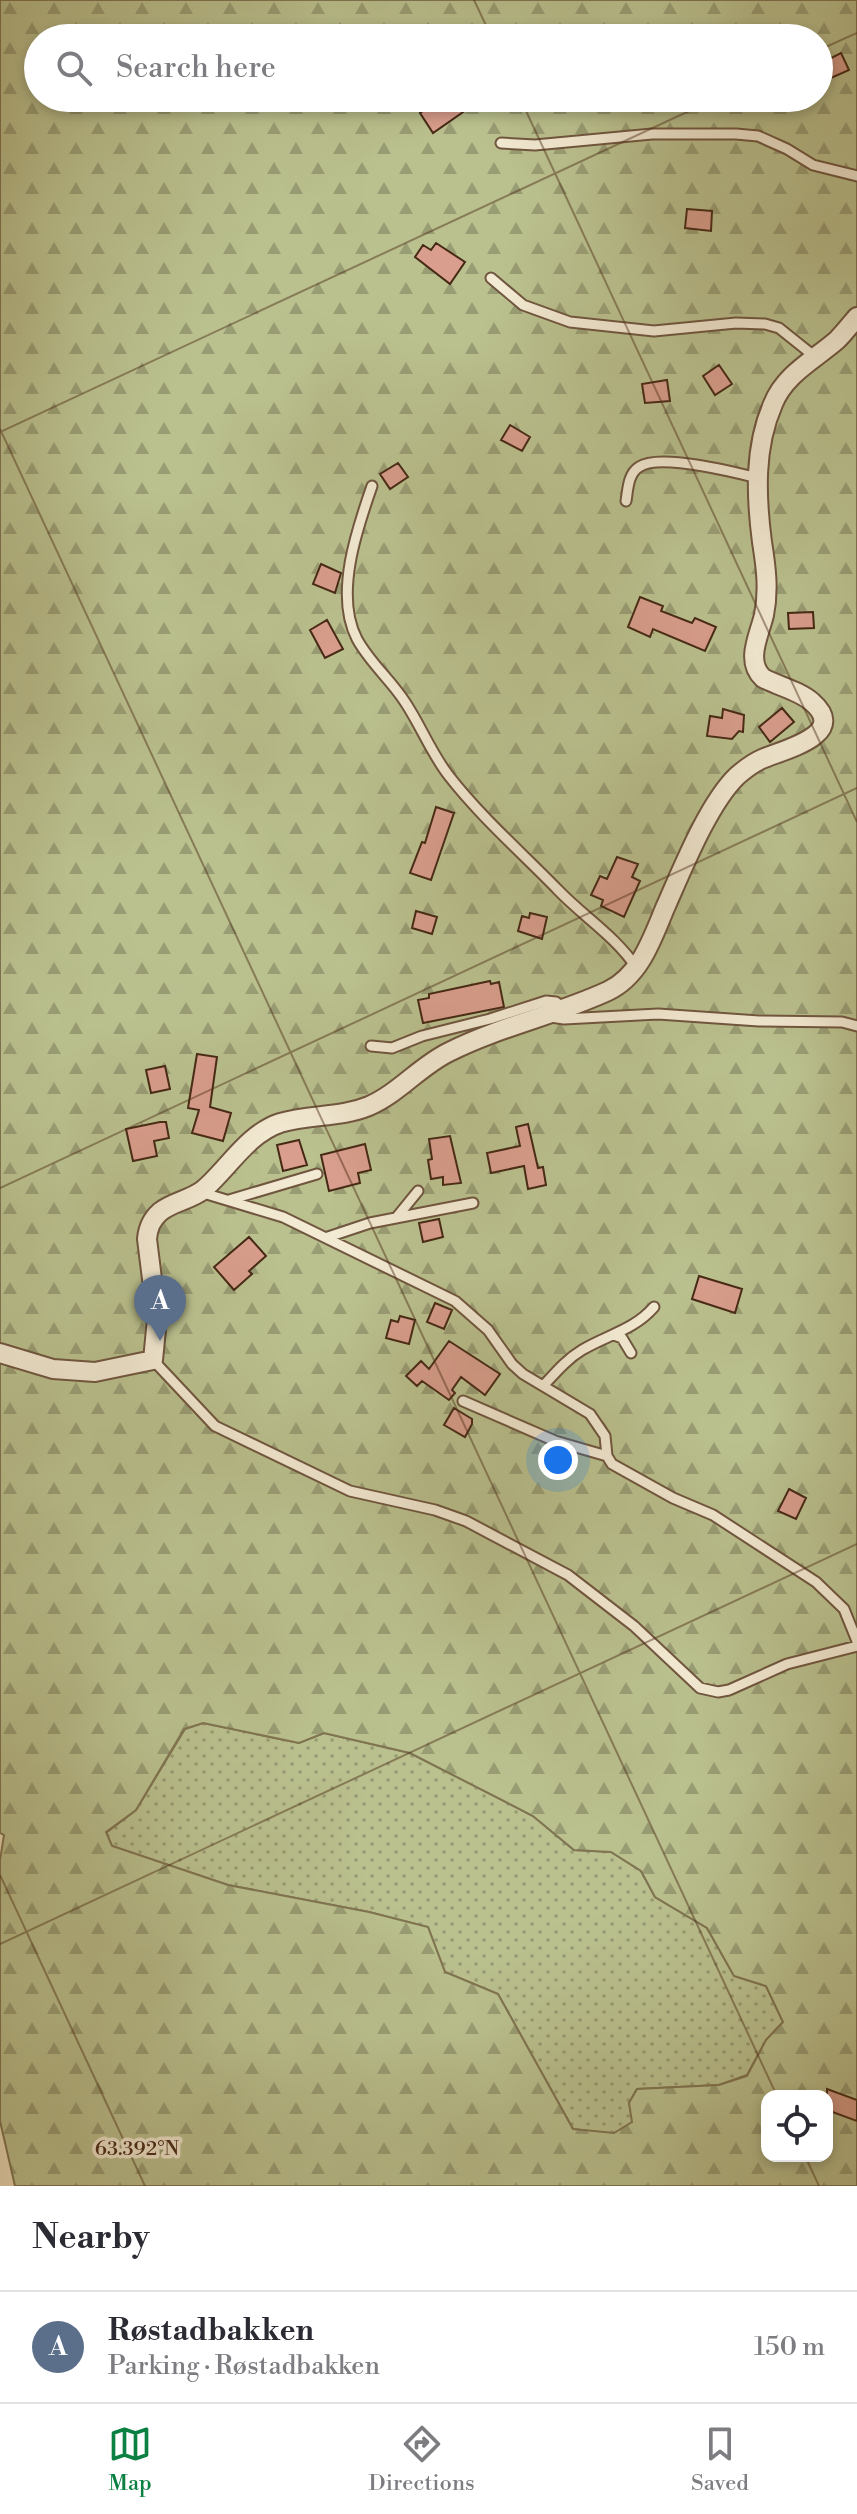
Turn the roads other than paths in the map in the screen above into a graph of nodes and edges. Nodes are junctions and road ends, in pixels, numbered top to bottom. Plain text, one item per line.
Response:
1 (501, 143) dead end
2 (857, 176) edge
3 (491, 278) dead end
4 (857, 317) edge
5 (814, 356) junction
6 (758, 478) junction
7 (372, 486) dead end
8 (626, 501) dead end
9 (636, 967) junction
10 (556, 1012) junction
11 (857, 1026) edge
12 (371, 1046) dead end
13 (317, 1174) dead end
14 (418, 1191) dead end
15 (200, 1192) junction
16 (226, 1201) junction
17 (473, 1203) dead end
18 (396, 1218) junction
19 (328, 1237) junction
20 (654, 1307) dead end
21 (614, 1335) junction
22 (0, 1353) edge
23 (631, 1353) dead end
24 (153, 1360) junction
25 (544, 1385) junction
26 (463, 1401) dead end
27 (607, 1456) junction
28 (857, 1644) edge

1 - 2 lane
3 - 5 lane
4 - 5 street
5 - 6 street
6 - 8 lane
6 - 9 street
7 - 9 lane
9 - 10 street
10 - 11 lane
10 - 12 lane
10 - 15 street
13 - 16 lane
14 - 18 lane
15 - 16 lane
15 - 24 street
16 - 19 lane
17 - 18 lane
18 - 19 lane
19 - 25 lane
20 - 21 lane
21 - 23 lane
21 - 25 lane
22 - 24 street
24 - 28 lane
25 - 27 lane
26 - 27 lane
27 - 28 lane

